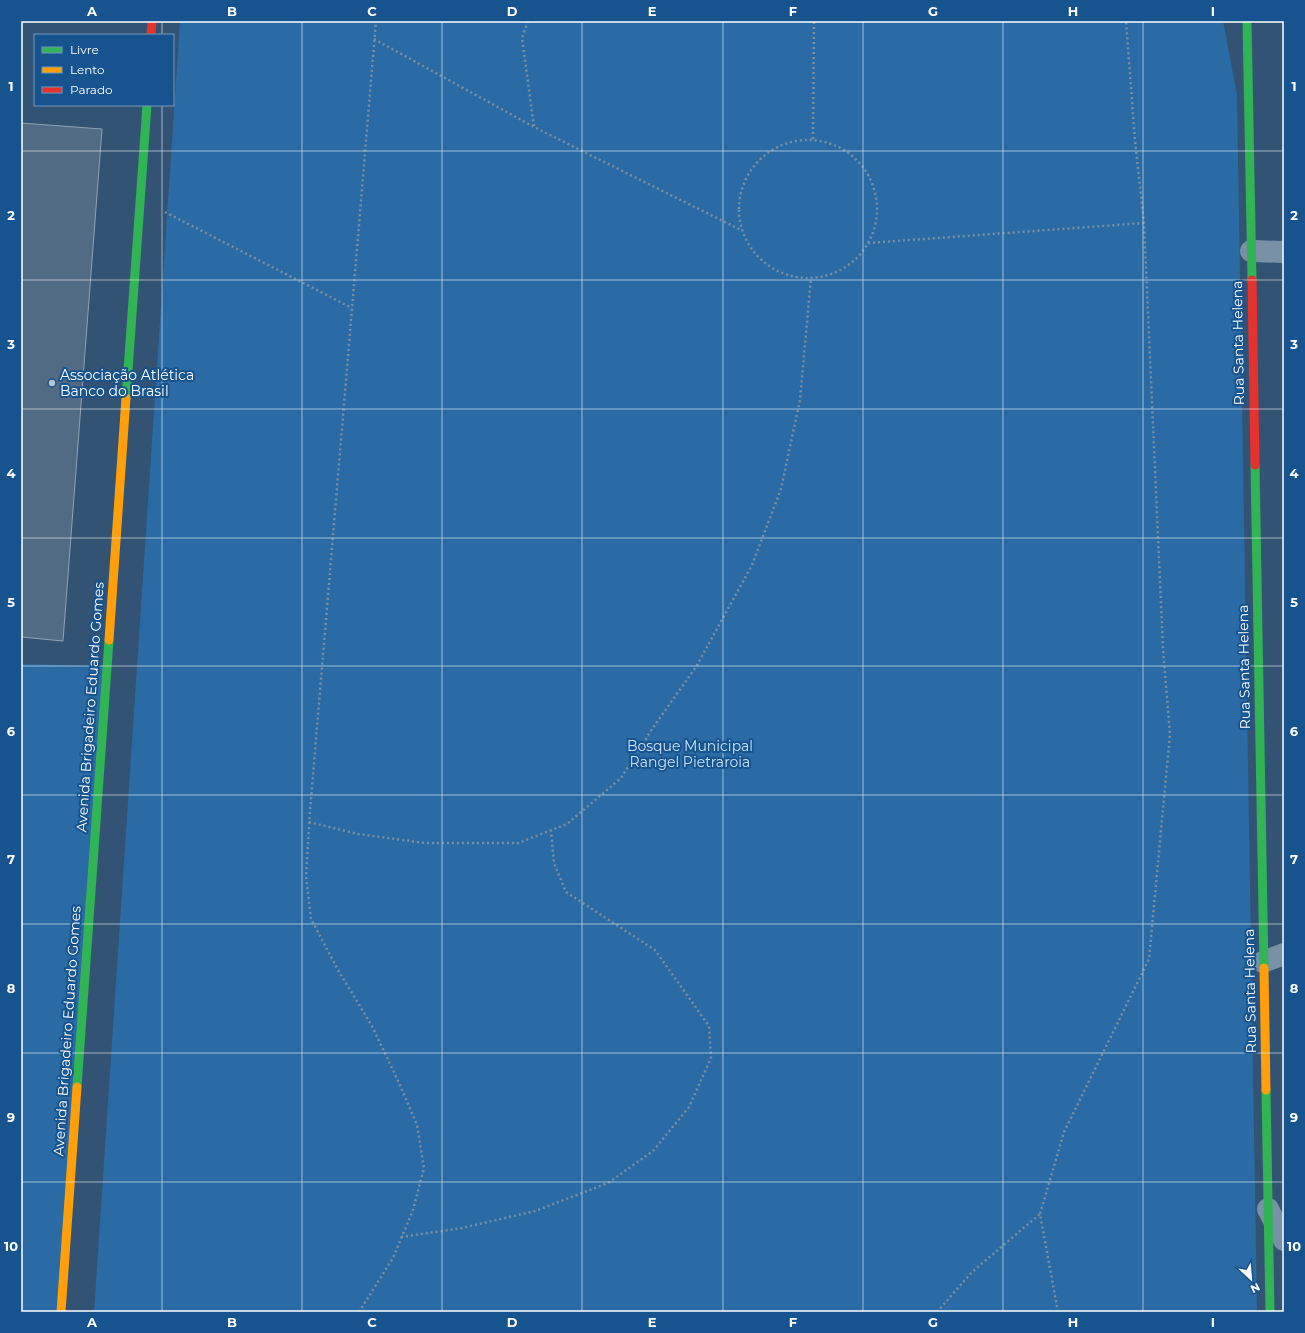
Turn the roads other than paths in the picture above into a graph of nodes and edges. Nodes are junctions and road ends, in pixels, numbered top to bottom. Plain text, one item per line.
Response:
1 (152, 21) edge
2 (1247, 21) edge
3 (151, 34) edge
4 (147, 106) edge
5 (1251, 251) junction
6 (1284, 252) edge
7 (1284, 954) edge
8 (1263, 962) junction
9 (1268, 1209) junction
10 (1284, 1240) edge
11 (61, 1312) edge
12 (1270, 1312) edge

1 - 3 street
2 - 5 street, Rua Santa Helena
4 - 11 street, Avenida Brigadeiro Eduardo Gomes
5 - 6 street
5 - 8 street, Rua Santa Helena
7 - 8 street
8 - 9 street, Rua Santa Helena
9 - 10 street
9 - 12 street, Rua Santa Helena

